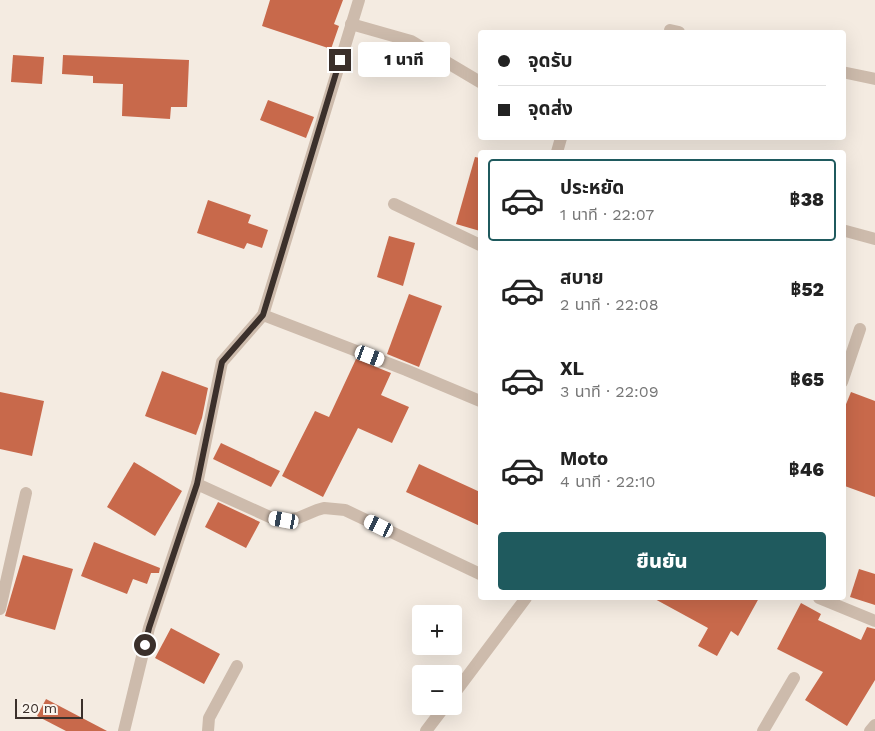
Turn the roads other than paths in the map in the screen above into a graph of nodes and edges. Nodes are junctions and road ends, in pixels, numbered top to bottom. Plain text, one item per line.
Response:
1 (358, 0) edge
2 (351, 24) junction
3 (846, 73) edge
4 (875, 80) edge
5 (478, 81) edge
6 (394, 204) dead end
7 (846, 231) edge
8 (875, 239) edge
9 (478, 244) edge
10 (263, 315) junction
11 (860, 329) dead end
12 (846, 370) edge
13 (478, 400) edge
14 (197, 484) junction
15 (26, 493) dead end
16 (478, 573) edge
17 (524, 600) edge
18 (825, 600) edge
19 (0, 609) edge
20 (875, 621) edge
21 (237, 666) dead end
22 (794, 678) dead end
23 (462, 683) edge
24 (438, 715) edge
25 (875, 724) edge
26 (124, 731) edge
27 (208, 731) edge
28 (426, 731) edge
29 (763, 731) edge
30 (870, 731) edge

1 - 2 street
2 - 5 street
2 - 10 street
3 - 4 street
6 - 9 street
7 - 8 street
10 - 13 street
10 - 14 street
11 - 12 street
14 - 16 street
14 - 26 street
15 - 19 street
17 - 23 street
18 - 20 street
21 - 27 street
22 - 29 street
24 - 28 street
25 - 30 street

